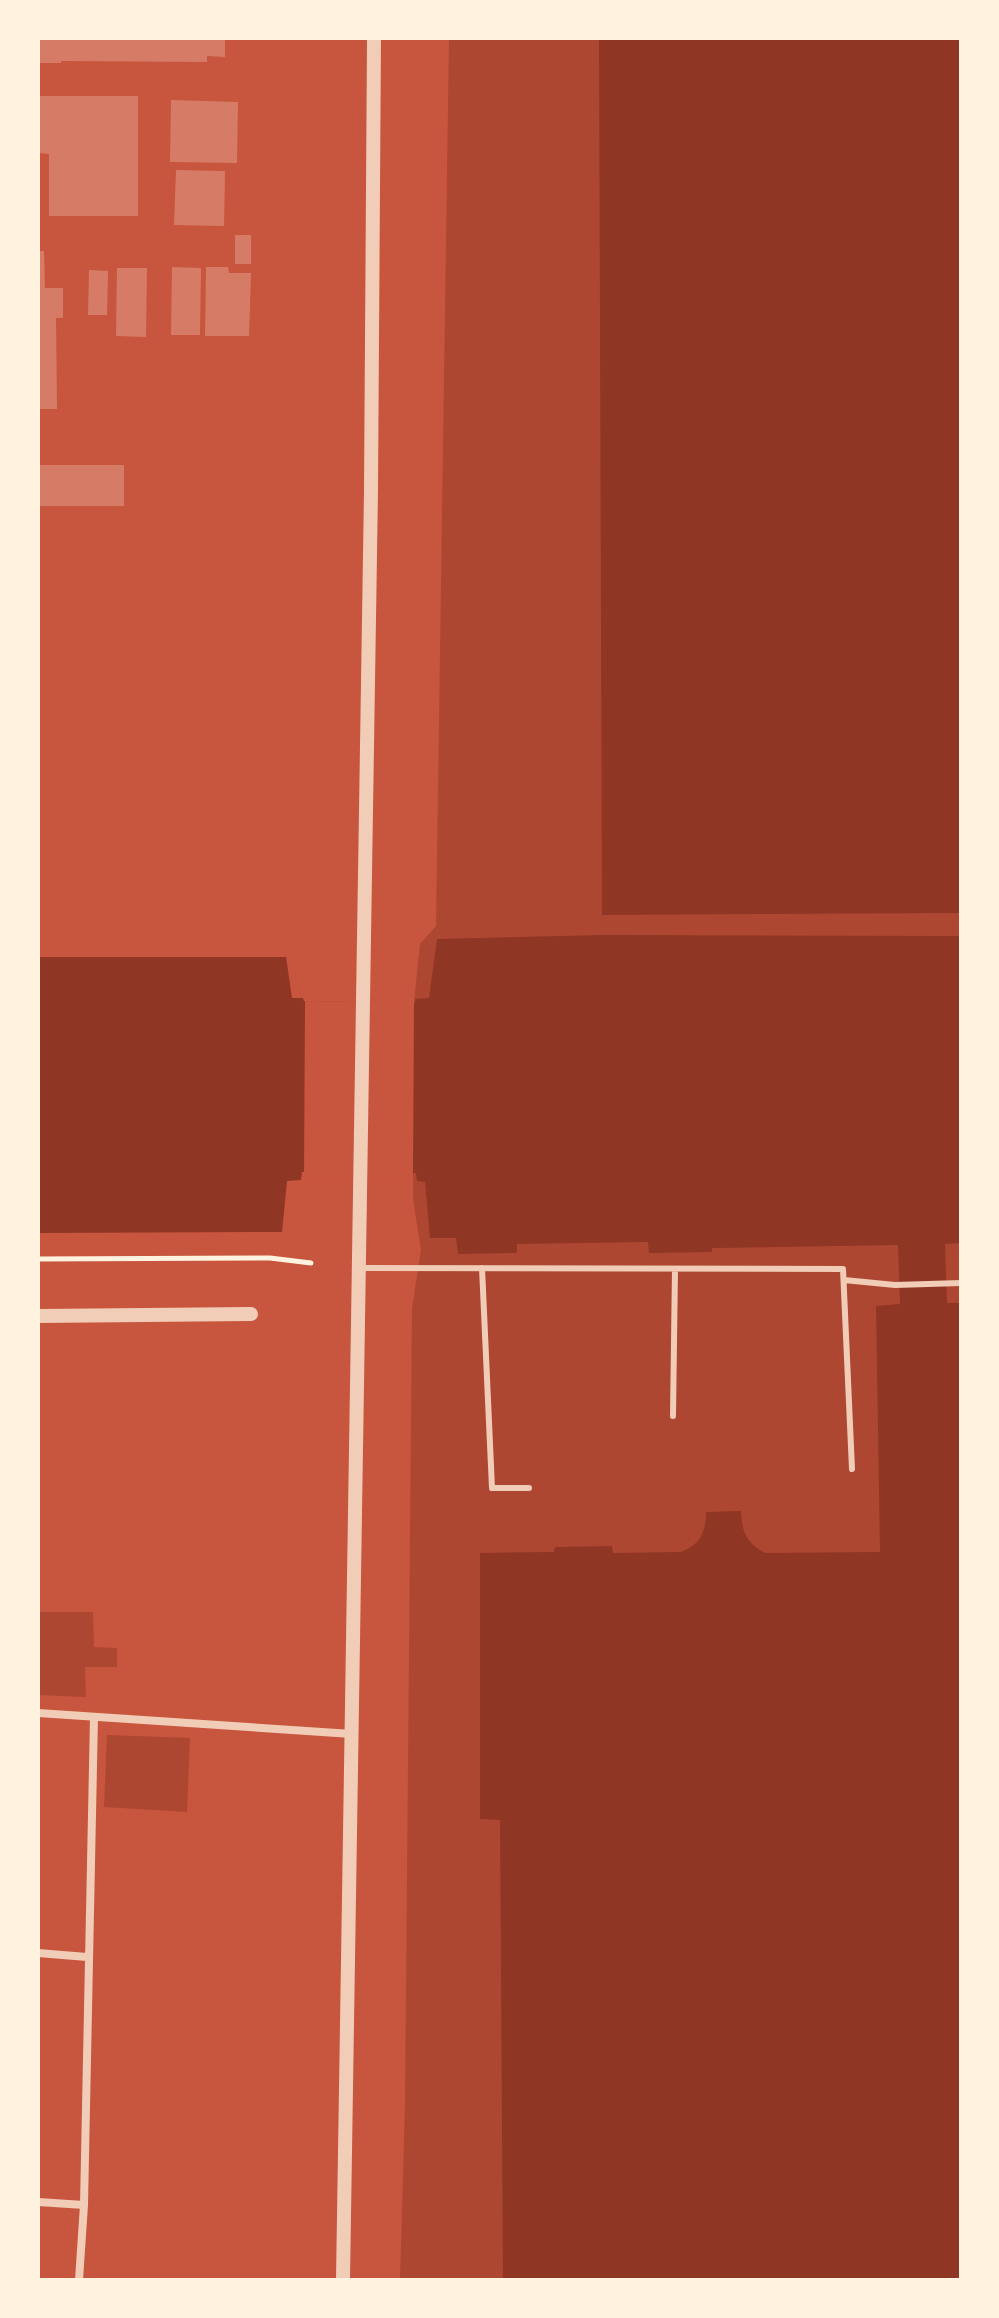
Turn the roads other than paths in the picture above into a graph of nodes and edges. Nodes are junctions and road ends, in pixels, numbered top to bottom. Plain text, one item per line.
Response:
1 (374, 38) edge
2 (358, 1268) junction
3 (482, 1268) junction
4 (675, 1269) junction
5 (844, 1280) junction
6 (957, 1284) edge
7 (251, 1314) dead end
8 (38, 1316) edge
9 (673, 1416) dead end
10 (852, 1469) dead end
11 (529, 1488) dead end
12 (38, 1713) edge
13 (94, 1717) junction
14 (352, 1734) junction
15 (38, 1953) edge
16 (87, 1957) junction
17 (38, 2202) edge
18 (84, 2205) junction
19 (79, 2280) edge
20 (343, 2280) edge

1 - 2 street
2 - 3 lane
2 - 14 street
3 - 4 lane
3 - 11 lane
4 - 5 lane
4 - 9 lane
5 - 6 lane
5 - 10 lane
7 - 8 street
12 - 13 street
13 - 14 street
13 - 16 street
14 - 20 street
15 - 16 street
16 - 18 street
17 - 18 street
18 - 19 street

